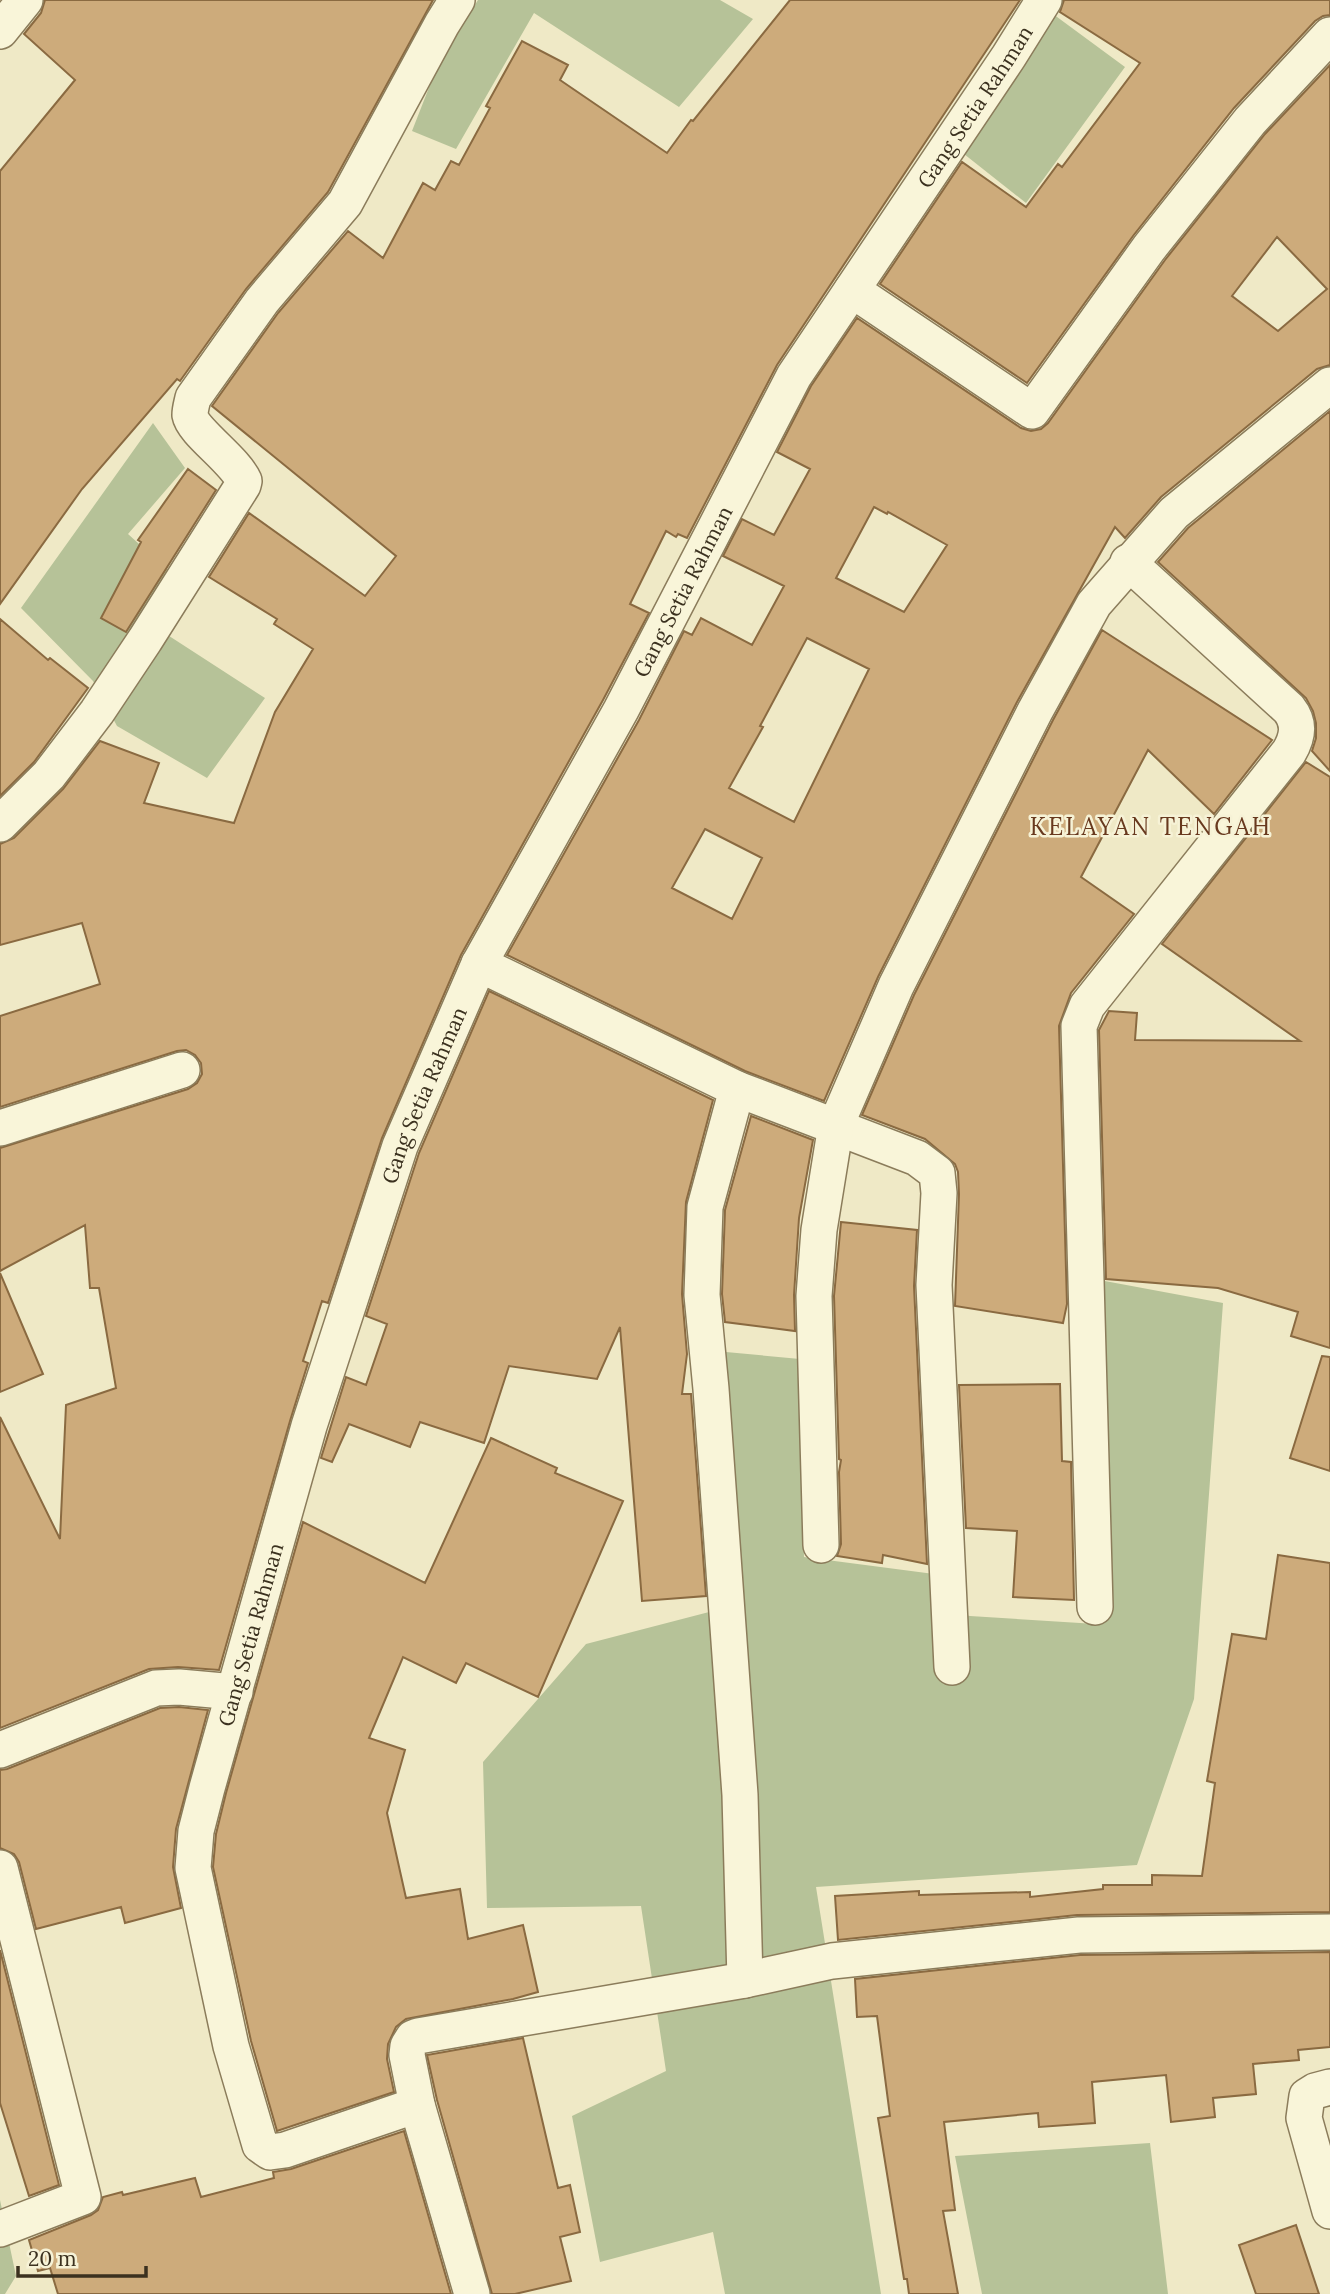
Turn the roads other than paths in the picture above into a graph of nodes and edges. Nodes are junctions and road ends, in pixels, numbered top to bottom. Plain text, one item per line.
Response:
1 (25, 0) edge
2 (457, 0) edge
3 (1044, 0) edge
4 (0, 31) edge
5 (1330, 35) edge
6 (852, 290) junction
7 (1330, 385) edge
8 (1128, 562) junction
9 (0, 824) edge
10 (480, 964) junction
11 (182, 1070) dead end
12 (737, 1089) junction
13 (835, 1125) junction
14 (0, 1128) edge
15 (821, 1545) dead end
16 (1095, 1608) dead end
17 (952, 1667) dead end
18 (235, 1692) junction
19 (0, 1750) edge
20 (0, 1868) edge
21 (1330, 1932) edge
22 (745, 1980) junction
23 (1330, 2087) edge
24 (417, 2105) junction
25 (1330, 2211) edge
26 (0, 2229) edge
27 (472, 2294) edge

1 - 4 street
2 - 9 street
3 - 6 street, Gang Setia Rahman
5 - 6 street
6 - 10 street, Gang Setia Rahman
7 - 8 street
8 - 13 street
8 - 16 street
10 - 12 street
10 - 18 street, Gang Setia Rahman
11 - 14 street
12 - 13 street
12 - 22 street
13 - 15 street
13 - 17 street
18 - 19 street
18 - 24 street, Gang Setia Rahman
20 - 26 street
21 - 22 street
22 - 24 street
23 - 25 street
24 - 27 street

